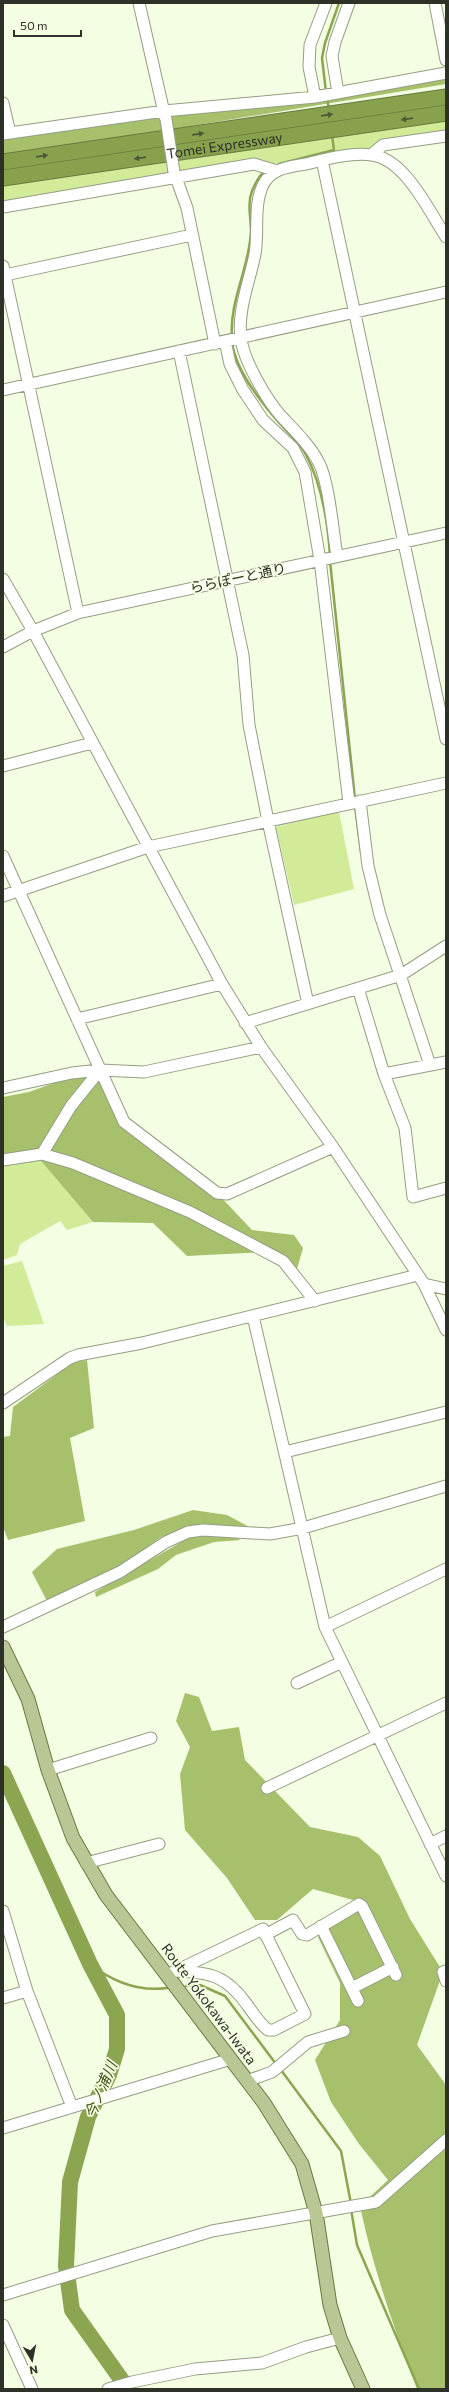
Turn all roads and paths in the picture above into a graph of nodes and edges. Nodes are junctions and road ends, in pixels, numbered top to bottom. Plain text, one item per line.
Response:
1 (139, 3) edge
2 (326, 3) edge
3 (349, 3) edge
4 (435, 3) edge
5 (446, 60) edge
6 (446, 73) edge
7 (338, 93) junction
8 (315, 97) junction
9 (446, 97) edge
10 (3, 103) edge
11 (446, 113) edge
12 (165, 115) junction
13 (6, 133) edge
14 (446, 136) edge
15 (371, 155) junction
16 (322, 160) junction
17 (3, 162) edge
18 (278, 171) junction
19 (175, 175) junction
20 (3, 178) edge
21 (3, 207) edge
22 (192, 235) junction
23 (446, 237) edge
24 (4, 271) edge
25 (446, 292) edge
26 (354, 311) junction
27 (241, 338) junction
28 (220, 342) junction
29 (179, 352) junction
30 (29, 384) junction
31 (3, 390) edge
32 (446, 533) edge
33 (404, 542) junction
34 (337, 556) junction
35 (320, 560) junction
36 (3, 578) edge
37 (227, 580) junction
38 (78, 613) junction
39 (33, 631) junction
40 (3, 647) edge
41 (446, 739) edge
42 (92, 743) junction
43 (3, 766) edge
44 (446, 783) edge
45 (355, 802) junction
46 (268, 821) junction
47 (148, 847) junction
48 (3, 856) edge
49 (19, 890) junction
50 (3, 896) edge
51 (446, 946) edge
52 (401, 975) junction
53 (222, 984) junction
54 (358, 988) junction
55 (308, 1004) junction
56 (77, 1019) junction
57 (245, 1023) junction
58 (261, 1047) junction
59 (446, 1062) edge
60 (430, 1065) junction
61 (100, 1070) junction
62 (384, 1074) junction
63 (3, 1088) edge
64 (333, 1146) junction
65 (42, 1154) junction
66 (3, 1160) edge
67 (446, 1188) edge
68 (421, 1279) junction
69 (446, 1289) edge
70 (315, 1301) junction
71 (253, 1316) junction
72 (446, 1330) edge
73 (3, 1403) edge
74 (446, 1412) edge
75 (285, 1452) junction
76 (446, 1486) edge
77 (303, 1528) junction
78 (446, 1569) edge
79 (3, 1627) edge
80 (325, 1627) junction
81 (3, 1647) edge
82 (342, 1662) junction
83 (297, 1683) dead end
84 (446, 1702) edge
85 (378, 1736) junction
86 (151, 1738) dead end
87 (48, 1770) junction
88 (267, 1788) dead end
89 (446, 1836) edge
90 (159, 1844) dead end
91 (430, 1844) junction
92 (86, 1863) junction
93 (446, 1876) edge
94 (3, 1912) edge
95 (321, 1926) junction
96 (265, 1935) junction
97 (446, 1971) edge
98 (172, 1973) junction
99 (446, 1981) edge
100 (352, 1988) junction
101 (27, 1991) junction
102 (3, 1998) edge
103 (358, 2001) dead end
104 (344, 2031) dead end
105 (231, 2059) junction
106 (247, 2081) junction
107 (72, 2107) junction
108 (3, 2128) edge
109 (446, 2140) edge
110 (316, 2213) junction
111 (3, 2295) edge
112 (3, 2325) edge
113 (340, 2338) junction
114 (135, 2385) edge
115 (111, 2388) edge
116 (32, 2389) edge
117 (363, 2389) edge

1 - 12 street
2 - 8 street
3 - 7 street
4 - 5 street
6 - 7 street
7 - 8 street
8 - 12 street
17 -> 9 highway, Tomei Expressway
10 - 13 street
11 -> 20 highway, Tomei Expressway
12 - 13 street
12 - 19 street, bridge
14 - 15 street
15 - 16 street
15 - 23 street
16 - 18 street
16 - 26 street
18 - 19 street
18 - 27 street
19 - 21 street
19 - 22 street
22 - 24 street
22 - 28 street
24 - 30 street
25 - 26 street
26 - 27 street
26 - 33 street
27 - 28 street
27 - 34 street
28 - 29 street
28 - 35 street
29 - 30 street
29 - 37 street
30 - 31 street
30 - 38 street
32 - 33 street, ららぽーと通り
33 - 34 street, ららぽーと通り
33 - 41 street
34 - 35 street, ららぽーと通り
35 - 37 street, ららぽーと通り
35 - 45 street
36 - 39 street
37 - 38 street, ららぽーと通り
37 - 46 street
38 - 39 street, ららぽーと通り
39 - 40 street, ららぽーと通り
39 - 42 street
42 - 43 street
42 - 47 street
44 - 45 street
45 - 46 street
45 - 52 street
46 - 47 street
46 - 55 street
47 - 49 street
47 - 53 street
48 - 49 street
49 - 50 street
49 - 56 street
51 - 52 street
52 - 54 street
52 - 60 street
53 - 56 street
53 - 57 street
54 - 55 street
54 - 62 street
55 - 57 street
56 - 61 street
57 - 58 street
58 - 61 street
58 - 64 street
59 - 60 street
60 - 62 street
61 - 63 street
61 - 64 street
61 - 65 street
62 - 67 street
64 - 68 street
65 - 66 street
65 - 70 street
68 - 69 street
68 - 70 street
68 - 72 street
70 - 71 street
71 - 73 street
71 - 75 street
74 - 75 street
75 - 77 street
76 - 77 street
77 - 79 street
77 - 80 street
78 - 80 street
80 - 82 street
81 - 87 main road, Route Yokokawa-Iwata
82 - 83 street
82 - 85 street
84 - 85 street
85 - 88 street
85 - 91 street
86 - 87 street
87 - 92 main road, Route Yokokawa-Iwata
89 - 91 street
90 - 92 street
91 - 93 street
92 - 98 main road, Route Yokokawa-Iwata
94 - 101 street
95 - 96 street
95 - 100 street
95 - 100 street
96 - 98 street
96 - 98 street
97 - 99 street
98 - 105 main road, Route Yokokawa-Iwata
100 - 103 street
101 - 102 street
101 - 107 street
104 - 106 street
105 - 106 main road, Route Yokokawa-Iwata
105 - 107 street
106 - 110 main road, Route Yokokawa-Iwata
107 - 108 street
109 - 110 street
110 - 111 street
110 - 113 main road, Route Yokokawa-Iwata
112 - 116 street
113 - 114 street
113 - 117 main road, Route Yokokawa-Iwata
114 - 115 street

